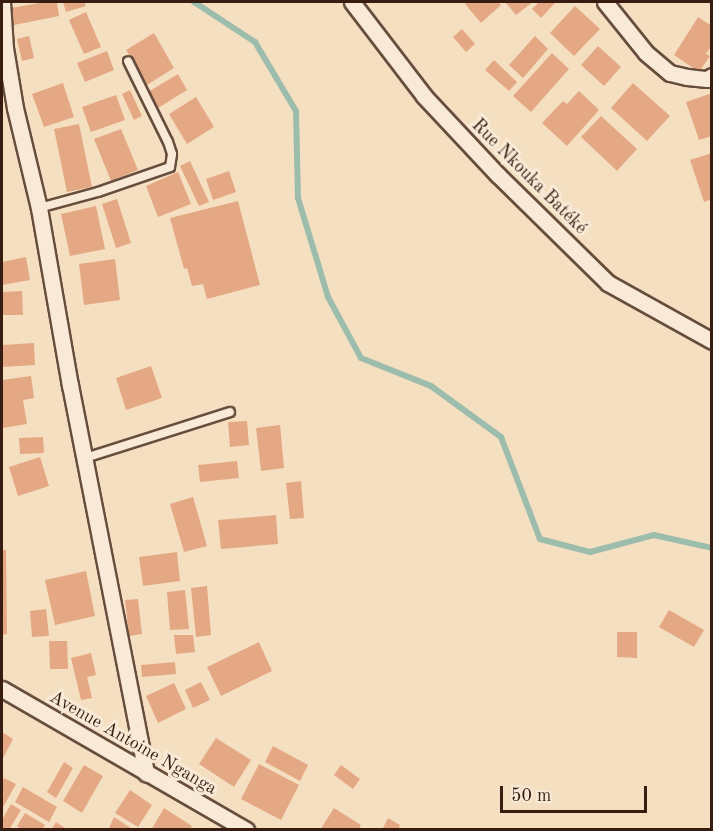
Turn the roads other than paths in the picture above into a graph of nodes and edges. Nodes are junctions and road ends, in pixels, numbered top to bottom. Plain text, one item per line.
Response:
1 (2, 2) edge
2 (352, 2) edge
3 (605, 2) edge
4 (128, 62) dead end
5 (711, 76) edge
6 (2, 100) edge
7 (15, 108) junction
8 (39, 208) junction
9 (711, 341) edge
10 (230, 412) dead end
11 (85, 458) junction
12 (2, 689) edge
13 (146, 774) junction
14 (246, 830) edge

1 - 7 street
2 - 9 street, Rue Nkouka Batéké
3 - 5 street
4 - 8 lane
6 - 7 street
7 - 8 street
8 - 11 street
10 - 11 lane
11 - 13 street
12 - 13 street, Avenue Antoine Nganga
13 - 14 street, Avenue Antoine Nganga

